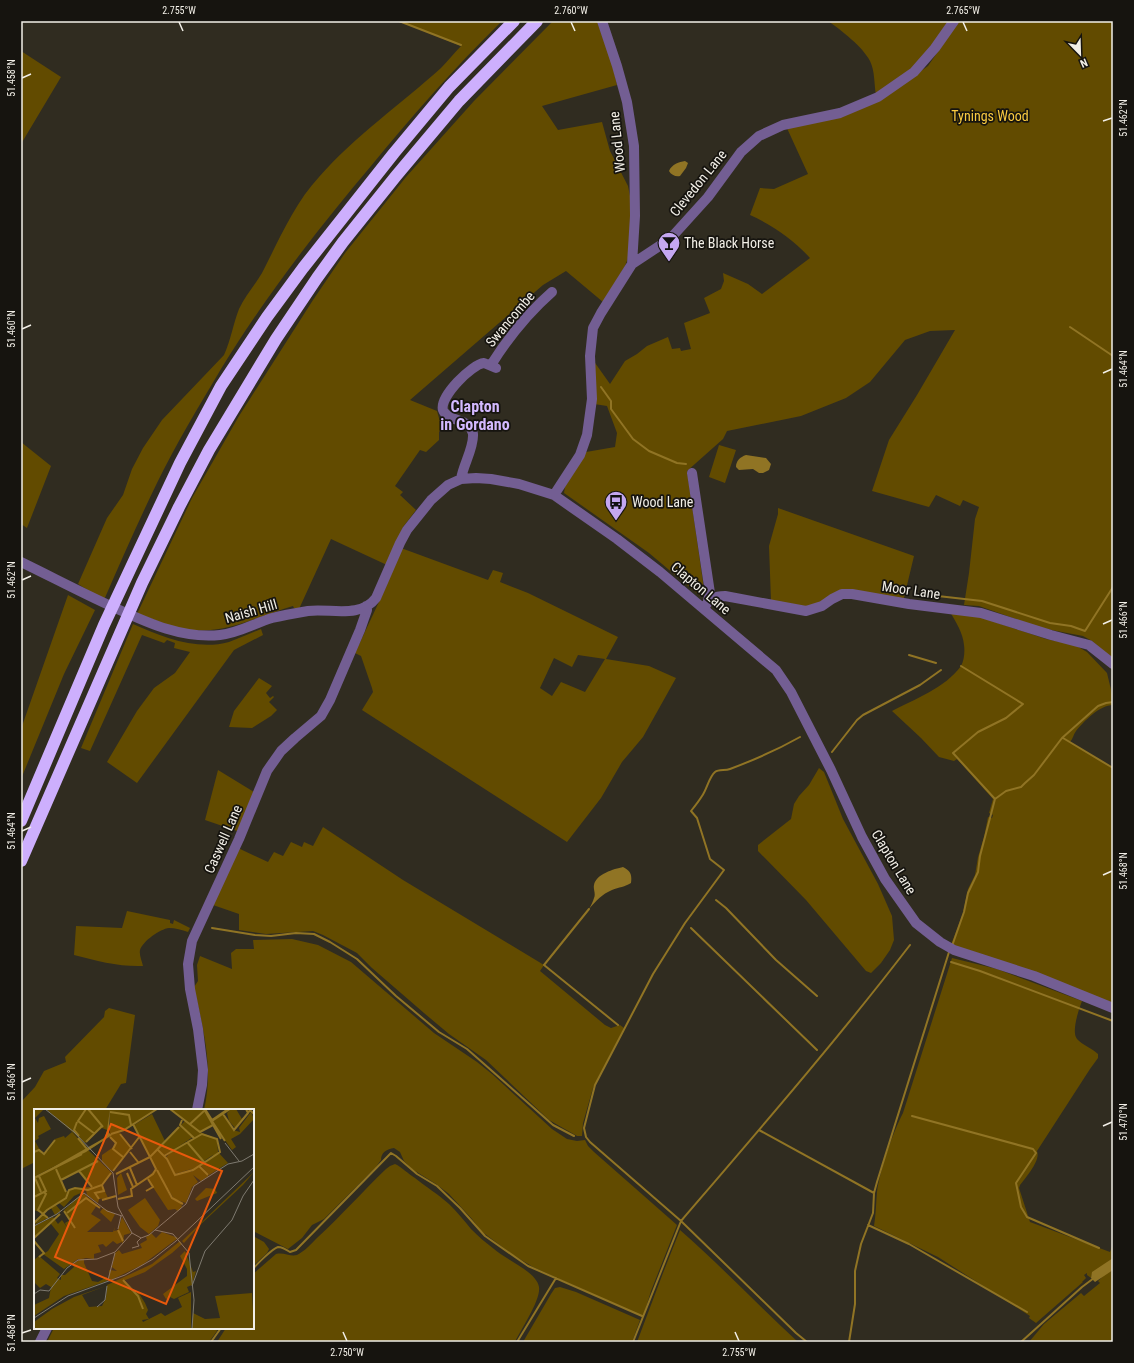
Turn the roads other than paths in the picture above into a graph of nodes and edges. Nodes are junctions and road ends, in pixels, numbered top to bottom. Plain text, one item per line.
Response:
1 (514, 21) edge
2 (537, 21) edge
3 (602, 21) edge
4 (954, 21) edge
5 (632, 264) junction
6 (552, 292) dead end
7 (692, 472) dead end
8 (461, 480) junction
9 (554, 495) junction
10 (21, 562) edge
11 (706, 605) junction
12 (366, 606) junction
13 (1113, 664) edge
14 (21, 821) edge
15 (21, 861) edge
16 (1113, 1008) edge
17 (197, 1109) edge
18 (46, 1329) edge
19 (40, 1342) edge

1 - 14 highway
2 - 15 highway
3 - 5 street, Wood Lane
4 - 5 street, Clevedon Lane
5 - 9 street, Clevedon Lane
6 - 8 street, Swancombe
7 - 11 street
8 - 9 street, Clapton Lane
8 - 12 street, Clapton Lane
9 - 11 street, Clapton Lane
10 - 12 street, Naish Hill
11 - 13 street, Moor Lane
11 - 16 street, Clapton Lane
12 - 17 street, Caswell Lane
18 - 19 street

